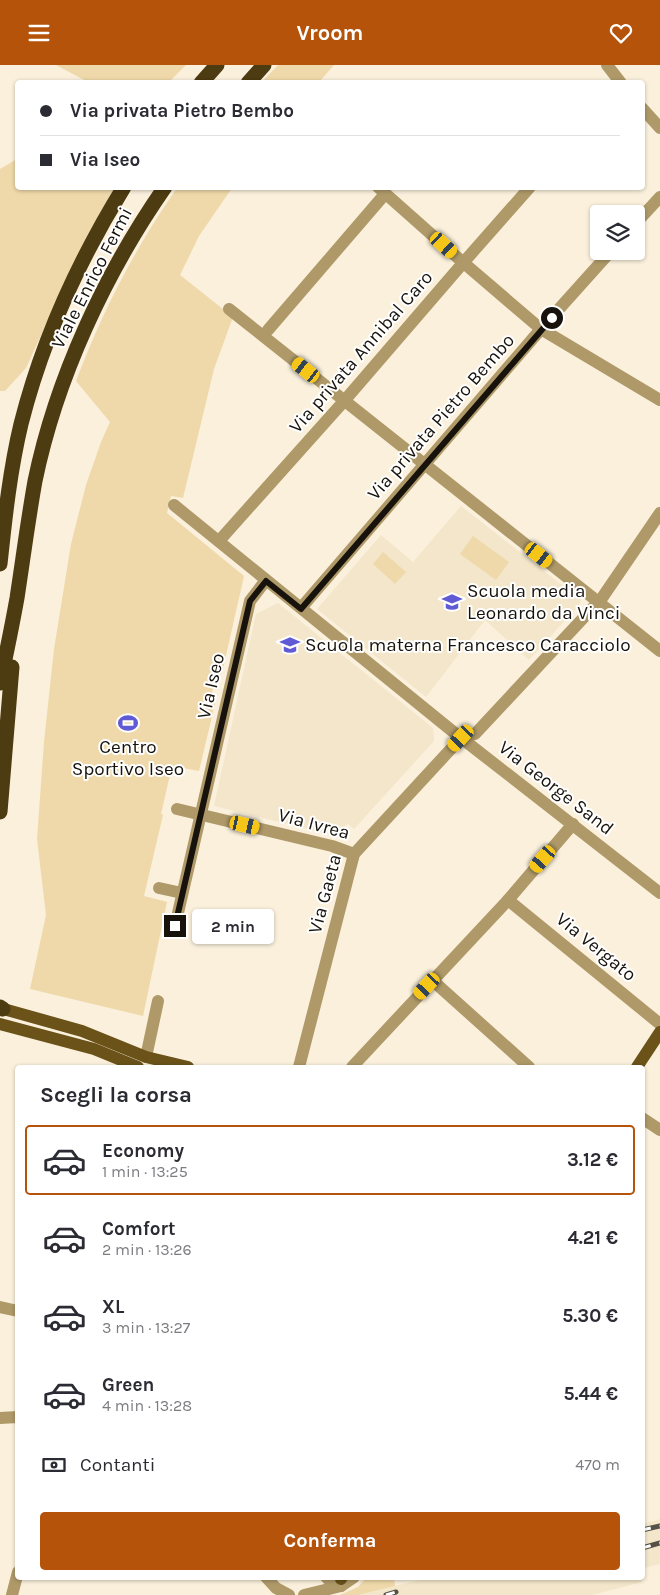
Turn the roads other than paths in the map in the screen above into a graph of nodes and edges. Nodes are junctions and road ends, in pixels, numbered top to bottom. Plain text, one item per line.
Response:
1 (217, 65) edge
2 (264, 65) edge
3 (607, 65) edge
4 (204, 80) edge
5 (251, 80) edge
6 (619, 80) edge
7 (645, 110) edge
8 (660, 128) edge
9 (122, 190) edge
10 (163, 190) edge
11 (527, 190) edge
12 (381, 191) edge
13 (660, 197) edge
14 (645, 213) edge
15 (603, 260) edge
16 (463, 263) junction
17 (229, 309) dead end
18 (542, 329) junction
19 (268, 330) dead end
20 (345, 400) junction
21 (660, 400) edge
22 (425, 465) junction
23 (174, 505) dead end
24 (660, 513) edge
25 (219, 541) junction
26 (0, 563) edge
27 (266, 581) junction
28 (16, 600) junction
29 (598, 602) junction
30 (301, 609) junction
31 (660, 651) edge
32 (0, 683) edge
33 (461, 738) junction
34 (177, 809) dead end
35 (0, 812) edge
36 (200, 815) junction
37 (573, 824) junction
38 (354, 854) junction
39 (158, 888) dead end
40 (182, 893) junction
41 (660, 893) edge
42 (508, 900) junction
43 (175, 926) dead end
44 (432, 980) junction
45 (158, 1001) dead end
46 (1, 1012) edge
47 (660, 1024) edge
48 (660, 1032) edge
49 (146, 1057) junction
50 (133, 1065) edge
51 (180, 1065) edge
52 (300, 1065) edge
53 (354, 1065) edge
54 (527, 1065) edge
55 (638, 1065) edge
56 (645, 1120) edge
57 (660, 1130) edge
58 (0, 1307) edge
59 (15, 1310) edge
60 (15, 1417) edge
61 (0, 1418) edge
62 (16, 1580) edge
63 (269, 1580) edge
64 (329, 1580) edge
65 (341, 1581) edge
66 (12, 1595) edge
67 (289, 1595) edge
68 (304, 1595) edge

1 - 4 highway
2 - 5 highway
3 - 6 street
7 - 8 street
9 - 26 highway, Viale Enrico Fermi
10 - 28 highway, Viale Enrico Fermi
11 - 16 street, Via privata Annibal Caro
12 - 16 street
12 - 19 street
13 - 14 street
15 - 18 street, Via privata Pietro Bembo
16 - 18 street
16 - 20 street, Via privata Annibal Caro
17 - 20 street
18 - 21 street
18 - 22 street, Via privata Pietro Bembo
20 - 22 street
20 - 25 street, Via privata Annibal Caro
22 - 29 street
22 - 30 street, Via privata Pietro Bembo
23 - 25 street, Via George Sand
24 - 29 street, Via Gaeta
25 - 27 street, Via George Sand
27 - 30 street, Via George Sand
27 - 36 street, Via Iseo
28 - 32 highway, Viale Enrico Fermi
28 - 35 highway
29 - 31 street
29 - 33 street, Via Gaeta
30 - 33 street, Via George Sand
33 - 37 street, Via George Sand
33 - 38 street, Via Gaeta
34 - 36 street, Via Ivrea
36 - 38 street, Via Ivrea
36 - 40 street, Via Iseo
37 - 41 street, Via George Sand
37 - 42 street
38 - 52 street, Via Gaeta
39 - 40 street
40 - 43 street, Via Iseo
42 - 44 street
42 - 47 street, Via Vergato
44 - 53 street
44 - 54 street
45 - 49 street
46 - 49 main road
46 - 50 main road
48 - 55 main road
49 - 51 main road
56 - 57 street
58 - 59 street
60 - 61 street
62 - 66 street
63 - 67 street
64 - 65 street
65 - 68 street

